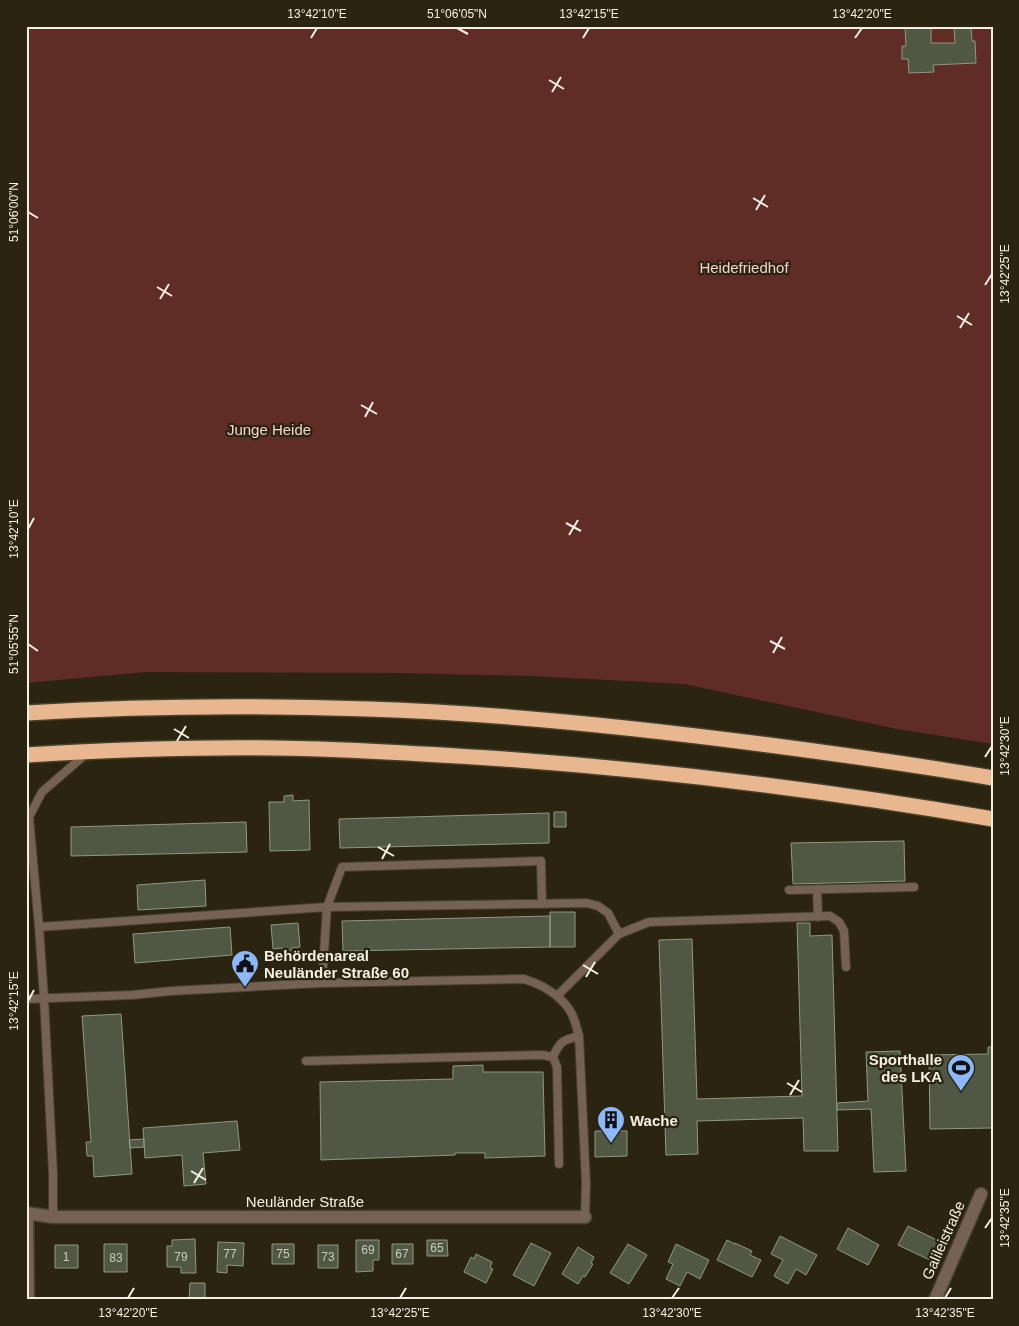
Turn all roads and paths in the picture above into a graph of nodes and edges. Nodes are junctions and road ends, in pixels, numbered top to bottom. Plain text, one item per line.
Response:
1 (26, 713) edge
2 (89, 752) junction
3 (26, 755) edge
4 (993, 778) edge
5 (28, 818) edge
6 (993, 819) edge
7 (29, 851) edge
8 (914, 887) dead end
9 (817, 889) junction
10 (789, 890) dead end
11 (542, 904) junction
12 (327, 906) junction
13 (818, 917) junction
14 (39, 927) junction
15 (619, 934) junction
16 (846, 967) dead end
17 (322, 983) junction
18 (558, 996) junction
19 (44, 998) junction
20 (26, 999) edge
21 (579, 1036) junction
22 (553, 1057) junction
23 (306, 1061) dead end
24 (559, 1164) dead end
25 (982, 1194) dead end
26 (27, 1213) edge
27 (54, 1217) junction
28 (585, 1217) joint
29 (28, 1300) edge
30 (935, 1300) edge

1 - 4 highway
2 - 3 highway
2 - 5 lane
2 - 6 highway
5 - 7 lane
7 - 14 lane
8 - 9 lane
9 - 10 lane
9 - 13 lane
11 - 12 lane
11 - 12 lane
11 - 15 lane
12 - 14 lane
12 - 17 lane
13 - 15 lane
13 - 16 lane
14 - 19 lane
15 - 18 lane
17 - 18 lane
17 - 19 lane
18 - 21 lane
19 - 20 lane
19 - 27 lane
21 - 22 lane
21 - 28 lane
22 - 23 lane
22 - 24 lane
25 - 30 street, Galileistraße
26 - 27 street, Neuländer Straße
26 - 29 street
27 - 28 street, Neuländer Straße

